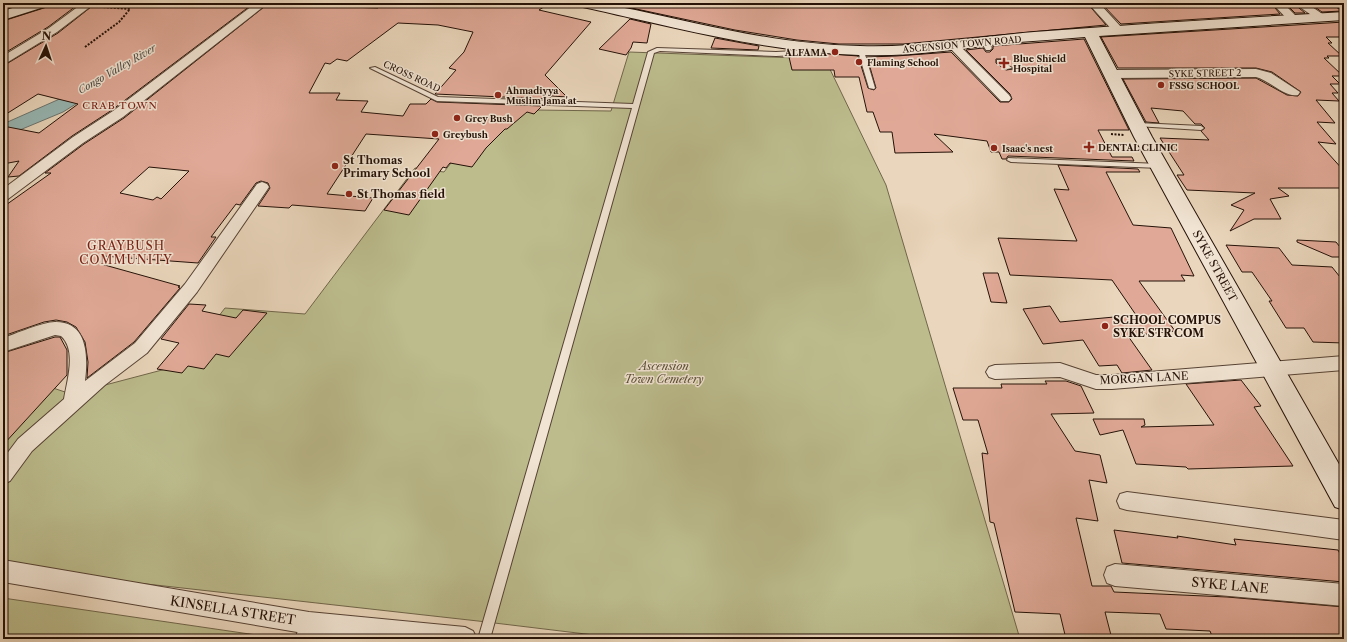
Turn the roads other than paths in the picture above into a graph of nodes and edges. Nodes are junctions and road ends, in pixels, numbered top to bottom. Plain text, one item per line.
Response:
1 (42, 3) edge
2 (263, 3) edge
3 (583, 3) edge
4 (1093, 3) edge
5 (1277, 3) edge
6 (1299, 3) edge
7 (88, 5) edge
8 (3, 16) edge
9 (1321, 16) junction
10 (1344, 16) edge
11 (1292, 18) junction
12 (1118, 30) junction
13 (1090, 32) junction
14 (953, 45) junction
15 (806, 48) junction
16 (861, 51) junction
17 (3, 61) edge
18 (999, 61) dead end
19 (373, 68) dead end
20 (1009, 68) dead end
21 (1112, 74) junction
22 (872, 88) dead end
23 (1294, 92) dead end
24 (1005, 98) dead end
25 (635, 106) junction
26 (1138, 125) junction
27 (1201, 128) dead end
28 (1011, 160) dead end
29 (1160, 166) junction
30 (262, 187) dead end
31 (3, 196) edge
32 (3, 345) edge
33 (1344, 363) edge
34 (1272, 369) junction
35 (994, 372) dead end
36 (73, 402) junction
37 (3, 475) edge
38 (1344, 498) edge
39 (1127, 501) dead end
40 (1344, 530) edge
41 (3, 571) edge
42 (1115, 575) dead end
43 (1344, 595) edge
44 (307, 631) edge
45 (465, 639) edge
46 (484, 639) edge

1 - 8 main road
2 - 31 street
3 - 15 main road, ASCENSION TOWN ROAD
4 - 12 street
5 - 11 street
6 - 9 street
7 - 17 street
9 - 10 main road, ASCENSION TOWN ROAD
9 - 11 main road, ASCENSION TOWN ROAD
11 - 12 main road, ASCENSION TOWN ROAD
12 - 13 main road, ASCENSION TOWN ROAD
13 - 14 main road, ASCENSION TOWN ROAD
13 - 21 main road, SYKE STREET
14 - 16 main road, ASCENSION TOWN ROAD
14 - 24 street
15 - 16 main road, ASCENSION TOWN ROAD
15 - 25 lane
16 - 22 lane
18 - 20 lane
19 - 25 lane, CROSS ROAD
21 - 23 street, SYKE STREET 2
21 - 26 main road, SYKE STREET
25 - 46 lane
26 - 27 lane
26 - 29 main road, SYKE STREET
28 - 29 lane
29 - 34 main road, SYKE STREET
30 - 36 street
32 - 36 street
33 - 34 street, MORGAN LANE
34 - 35 street, MORGAN LANE
34 - 38 main road, SYKE STREET
36 - 37 street
39 - 40 street
41 - 44 street, KINSELLA STREET
42 - 43 street, SYKE LANE
44 - 45 street, KINSELLA STREET

